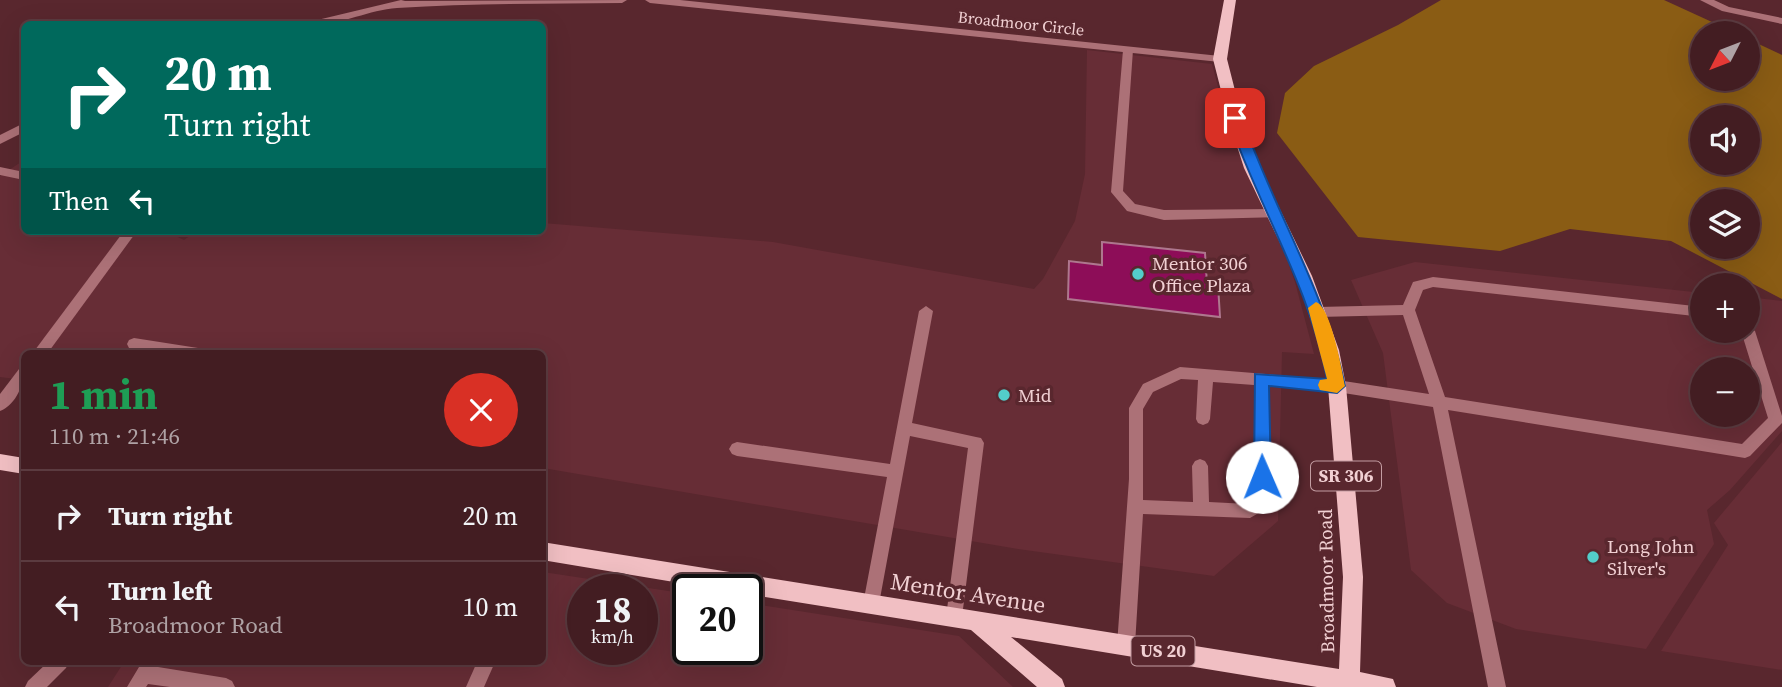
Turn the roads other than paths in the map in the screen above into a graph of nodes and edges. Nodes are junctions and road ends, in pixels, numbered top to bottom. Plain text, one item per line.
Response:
1 (408, 0) edge
2 (622, 0) edge
3 (650, 0) edge
4 (1230, 0) edge
5 (1705, 0) edge
6 (394, 5) junction
7 (326, 21) edge
8 (1782, 21) edge
9 (1128, 50) junction
10 (1220, 59) junction
11 (21, 128) edge
12 (0, 139) edge
13 (0, 171) edge
14 (21, 175) edge
15 (1276, 214) junction
16 (128, 235) edge
17 (1408, 310) junction
18 (926, 311) dead end
19 (1690, 311) edge
20 (1318, 313) junction
21 (1752, 343) edge
22 (134, 344) dead end
23 (42, 350) edge
24 (172, 350) edge
25 (1206, 374) junction
26 (21, 377) edge
27 (1261, 379) junction
28 (1337, 386) junction
29 (1439, 402) junction
30 (0, 405) edge
31 (1203, 419) dead end
32 (904, 428) junction
33 (737, 449) dead end
34 (0, 462) edge
35 (21, 466) edge
36 (1200, 466) dead end
37 (896, 472) junction
38 (1135, 507) junction
39 (1201, 511) junction
40 (546, 552) edge
41 (871, 604) junction
42 (965, 619) junction
43 (1126, 645) junction
44 (57, 665) edge
45 (485, 665) edge
46 (144, 674) edge
47 (1349, 681) junction
48 (34, 687) edge
49 (226, 687) edge
50 (475, 687) edge
51 (1054, 687) edge
52 (1385, 687) edge
53 (1497, 687) edge

1 - 6 street
2 - 6 street
3 - 9 street, Broadmoor Circle
4 - 10 main road, Broadmoor Road / SR 306
5 - 8 street
6 - 7 street
9 - 10 street, Broadmoor Circle
9 - 15 street
10 - 15 main road, Broadmoor Road / SR 306
11 - 12 street
13 - 14 street
15 - 20 main road, Broadmoor Road / SR 306
16 - 23 street
17 - 19 street
17 - 20 street
17 - 29 street
18 - 32 street
20 - 28 main road, Broadmoor Road / SR 306
21 - 29 street
22 - 24 street
25 - 27 street
25 - 31 street
25 - 38 street
26 - 30 street
27 - 28 street
27 - 39 street
28 - 29 street
28 - 47 main road, Broadmoor Road / SR 306
29 - 53 street
32 - 37 street
32 - 42 street
33 - 37 street
34 - 35 main road
36 - 39 street
37 - 41 street
38 - 39 street
38 - 43 street
40 - 41 main road, Mentor Avenue / US 20
41 - 42 main road, Mentor Avenue / US 20
42 - 43 main road, Mentor Avenue / US 20
42 - 51 main road
43 - 47 main road, Mentor Avenue / US 20
44 - 48 street
45 - 50 street
46 - 49 street
47 - 52 main road, Mentor Avenue / US 20

